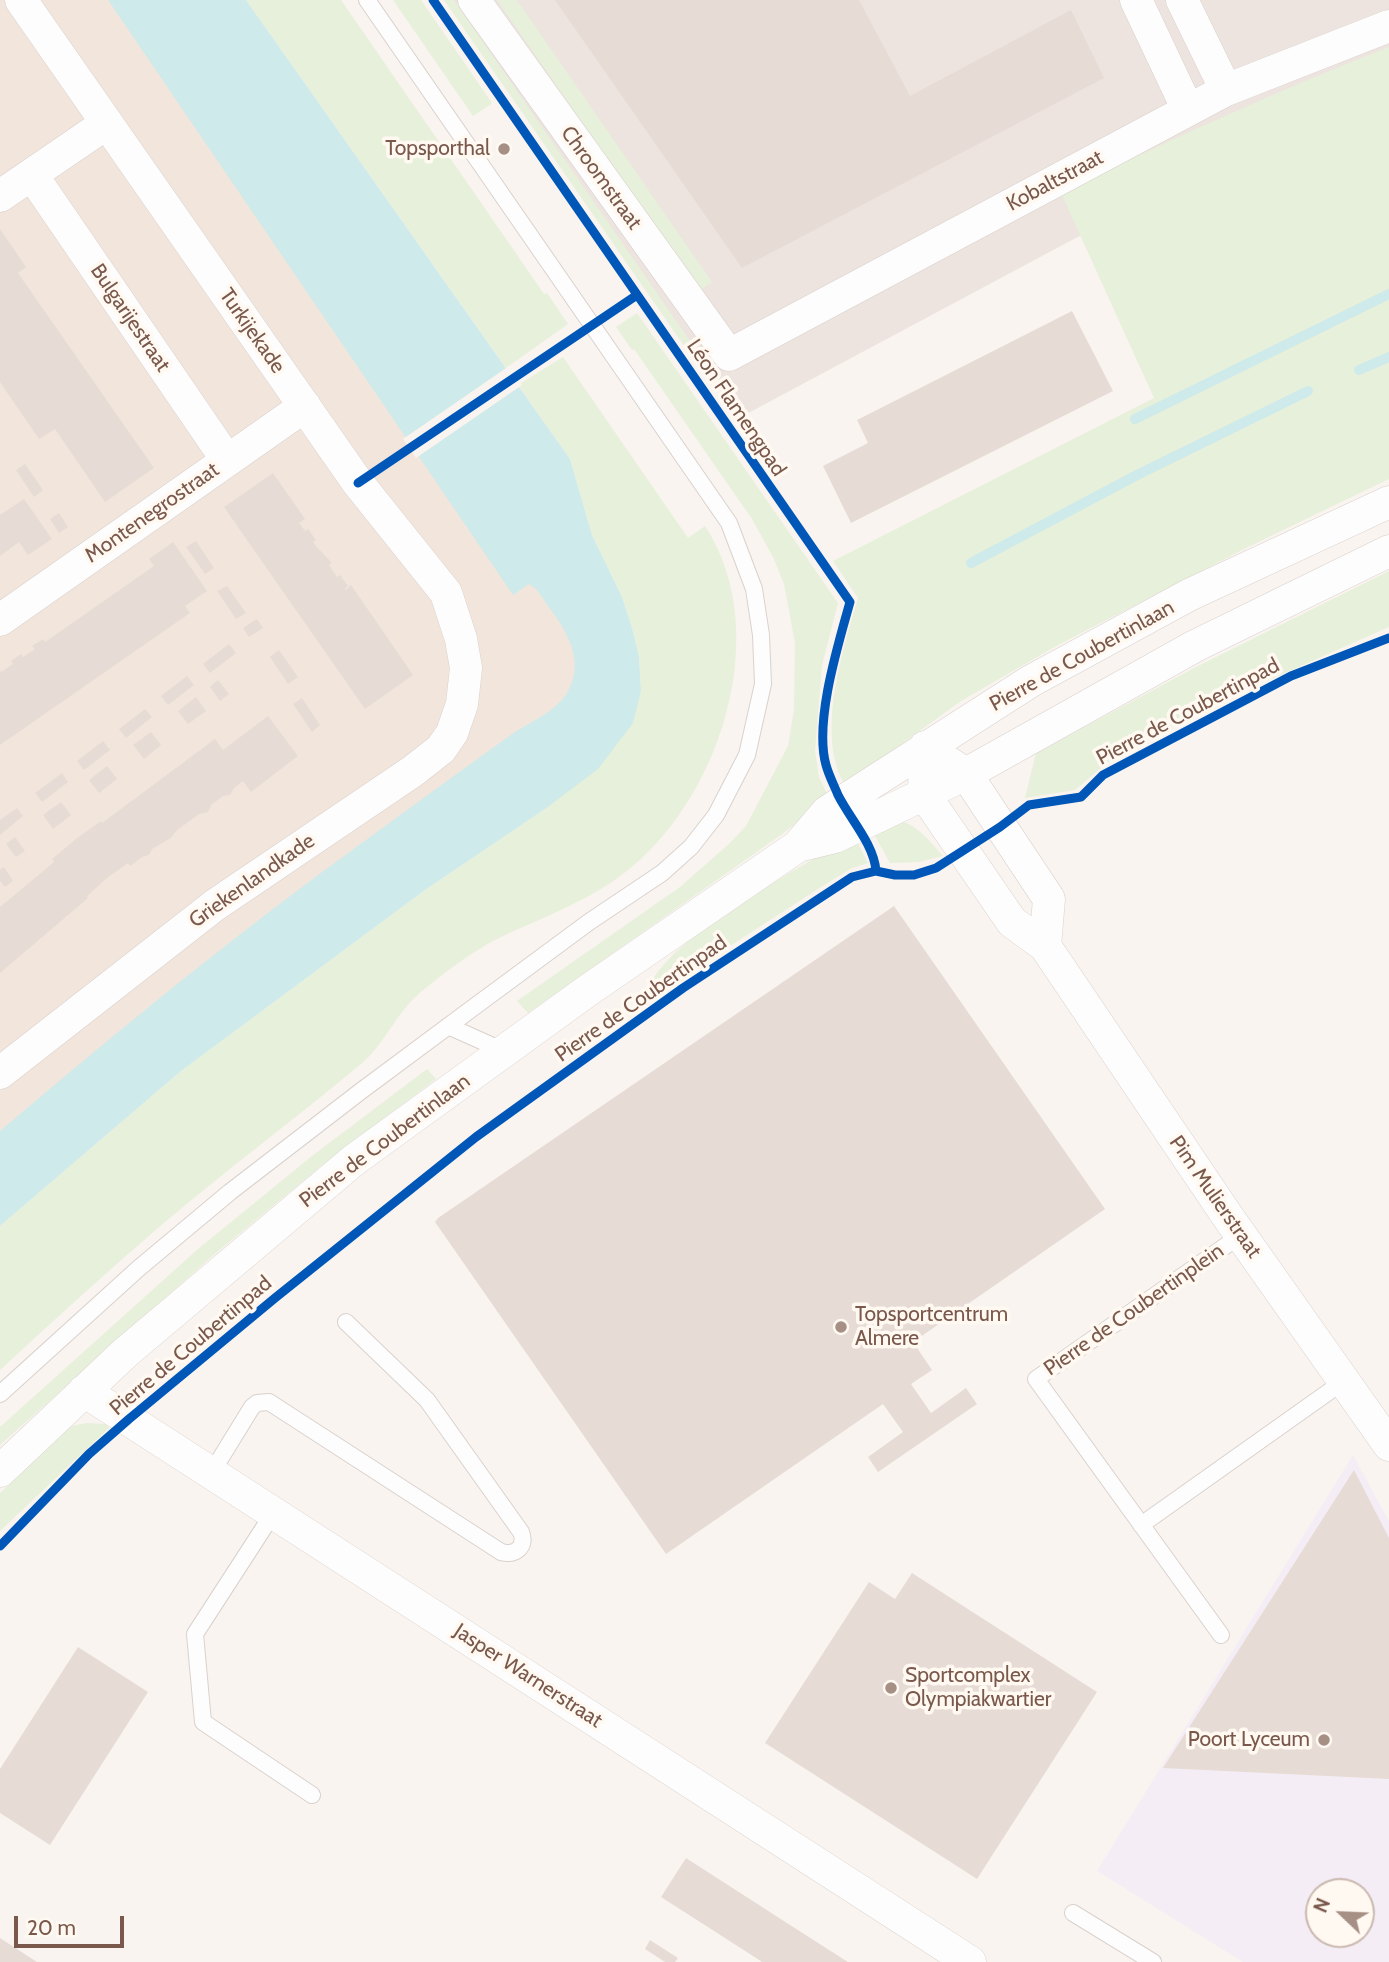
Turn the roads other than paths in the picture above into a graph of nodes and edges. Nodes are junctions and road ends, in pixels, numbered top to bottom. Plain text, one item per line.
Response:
1 (22, 0) edge
2 (367, 0) edge
3 (474, 0) edge
4 (1136, 0) edge
5 (1182, 0) edge
6 (1389, 26) edge
7 (1226, 90) junction
8 (1188, 110) junction
9 (107, 123) junction
10 (32, 175) junction
11 (0, 196) edge
12 (729, 355) joint
13 (305, 406) junction
14 (227, 460) junction
15 (1389, 502) edge
16 (1389, 551) edge
17 (0, 620) edge
18 (466, 668) joint
19 (925, 747) junction
20 (966, 774) junction
21 (924, 794) junction
22 (798, 846) junction
23 (1045, 946) junction
24 (448, 1026) junction
25 (504, 1051) junction
26 (0, 1073) edge
27 (1241, 1235) junction
28 (346, 1322) dead end
29 (1344, 1381) junction
30 (84, 1391) junction
31 (0, 1394) edge
32 (1389, 1445) edge
33 (0, 1471) edge
34 (212, 1472) junction
35 (274, 1512) junction
36 (1141, 1525) junction
37 (1221, 1635) dead end
38 (312, 1795) dead end
39 (1073, 1913) dead end
40 (970, 1962) edge
41 (1153, 1962) edge

1 - 9 street, Turkijekade
2 - 24 lane
3 - 12 street, Chroomstraat
4 - 8 street
5 - 7 street
6 - 7 street, Kobaltstraat
7 - 8 street, Kobaltstraat
8 - 12 street, Kobaltstraat
9 - 10 street
9 - 13 street, Turkijekade
10 - 11 street
10 - 14 street, Bulgarijestraat
13 - 14 street, Montenegrostraat
13 - 18 street, Turkijekade
14 - 17 street, Montenegrostraat
15 - 19 street, Pierre de Coubertinlaan
16 - 20 street, Pierre de Coubertinlaan
18 - 26 street, Griekenlandkade
19 - 20 street
19 - 21 street
19 - 22 street, Pierre de Coubertinlaan
20 - 21 street, Pierre de Coubertinlaan
20 - 23 street
21 - 22 street, Pierre de Coubertinlaan
21 - 23 street, Pim Mulierstraat
22 - 25 street, Pierre de Coubertinlaan
23 - 27 street, Pim Mulierstraat
24 - 25 lane
24 - 31 lane
25 - 30 street, Pierre de Coubertinlaan
27 - 29 street, Pim Mulierstraat
27 - 36 lane, Pierre de Coubertinplein
28 - 34 lane
29 - 32 street, Pim Mulierstraat
29 - 36 lane
30 - 33 street, Pierre de Coubertinlaan
30 - 34 street, Jasper Warnerstraat
34 - 35 street, Jasper Warnerstraat
35 - 38 lane
35 - 40 street, Jasper Warnerstraat
36 - 37 lane, Pierre de Coubertinplein
39 - 41 lane

